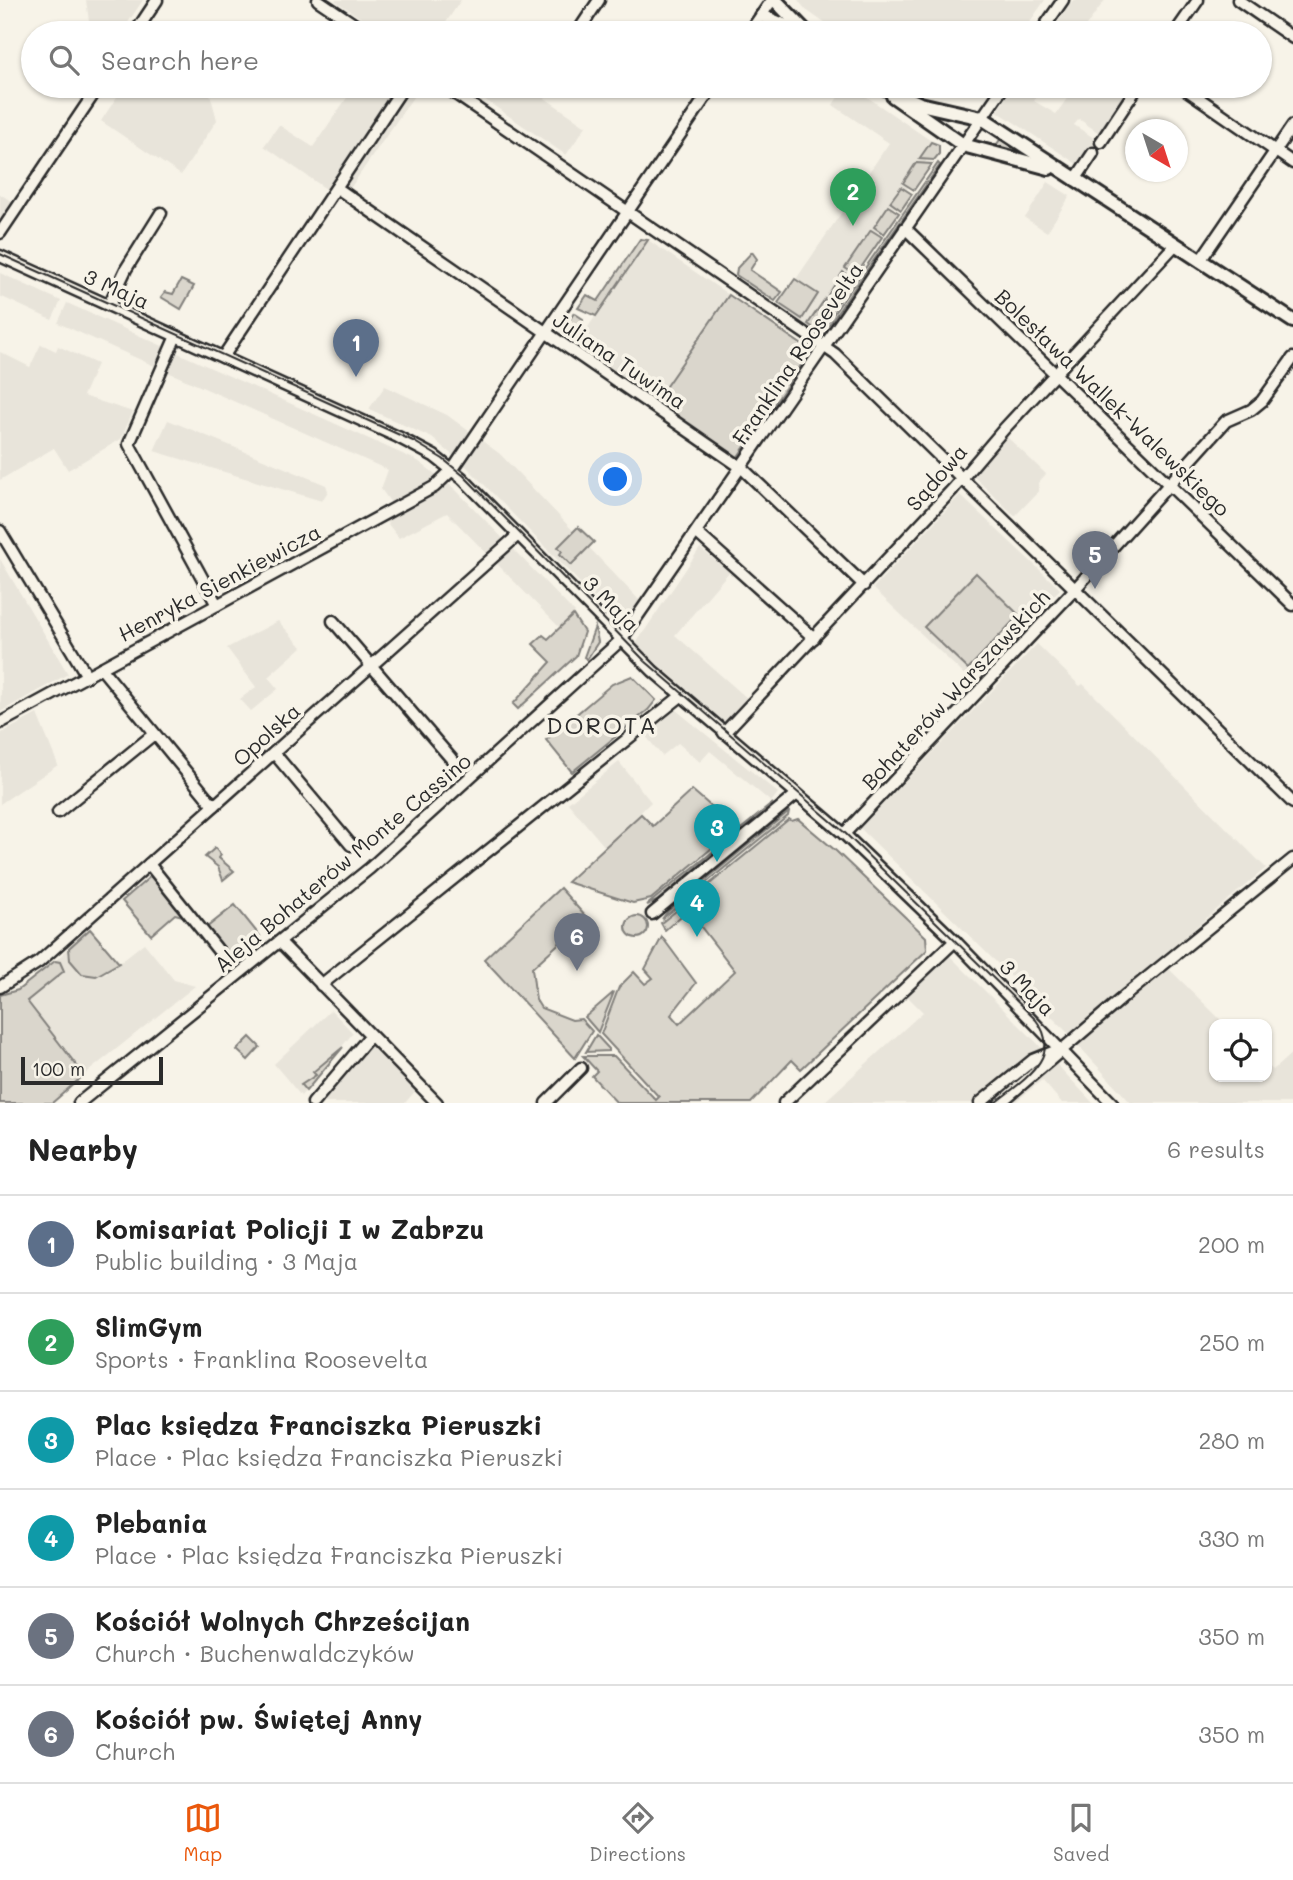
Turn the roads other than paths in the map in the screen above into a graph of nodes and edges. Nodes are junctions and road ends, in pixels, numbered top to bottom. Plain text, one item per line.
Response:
1 (157, 0) edge
2 (318, 0) edge
3 (599, 0) edge
4 (774, 0) edge
5 (1063, 0) edge
6 (1198, 0) edge
7 (1238, 0) edge
8 (762, 16) junction
9 (143, 21) edge
10 (349, 21) edge
11 (585, 21) edge
12 (758, 21) edge
13 (775, 21) edge
14 (794, 21) edge
15 (1048, 21) edge
16 (1183, 21) edge
17 (1268, 21) edge
18 (1272, 23) edge
19 (1293, 38) edge
20 (91, 98) edge
21 (396, 98) edge
22 (461, 98) edge
23 (705, 98) edge
24 (895, 98) edge
25 (907, 98) edge
26 (996, 98) edge
27 (1130, 98) edge
28 (1199, 98) edge
29 (982, 118) junction
30 (1293, 125) edge
31 (1101, 142) dead end
32 (963, 145) junction
33 (1276, 151) junction
34 (1093, 153) dead end
35 (1293, 163) edge
36 (1073, 179) junction
37 (337, 188) junction
38 (627, 212) junction
39 (161, 213) dead end
40 (905, 228) junction
41 (0, 233) edge
42 (1175, 245) junction
43 (0, 256) edge
44 (1200, 261) junction
45 (109, 305) junction
46 (1293, 321) edge
47 (545, 331) junction
48 (176, 335) junction
49 (824, 346) junction
50 (223, 357) junction
51 (1293, 358) edge
52 (1055, 372) junction
53 (742, 468) junction
54 (453, 469) junction
55 (961, 478) junction
56 (1171, 485) junction
57 (0, 531) edge
58 (698, 533) junction
59 (518, 535) junction
60 (864, 585) junction
61 (1075, 589) junction
62 (217, 605) junction
63 (1293, 605) edge
64 (333, 621) dead end
65 (814, 638) junction
66 (621, 640) junction
67 (372, 665) junction
68 (101, 668) junction
69 (87, 676) junction
70 (681, 696) junction
71 (0, 723) edge
72 (724, 733) junction
73 (154, 734) junction
74 (274, 753) junction
75 (455, 763) dead end
76 (797, 794) junction
77 (1293, 803) edge
78 (214, 806) junction
79 (58, 812) dead end
80 (844, 834) junction
81 (351, 845) dead end
82 (1293, 859) edge
83 (149, 864) junction
84 (652, 914) dead end
85 (955, 941) junction
86 (280, 942) junction
87 (225, 959) dead end
88 (321, 985) junction
89 (0, 987) edge
90 (370, 1036) junction
91 (1062, 1049) junction
92 (581, 1068) dead end
93 (79, 1103) edge
94 (313, 1103) edge
95 (437, 1103) edge
96 (546, 1103) edge
97 (784, 1103) edge
98 (980, 1103) edge
99 (1000, 1103) edge
100 (1112, 1103) edge

1 - 9 street
2 - 10 street
3 - 11 street
4 - 8 street
4 - 14 main road
5 - 15 street
6 - 16 street
7 - 17 street
8 - 12 street
8 - 13 main road
18 - 19 street
20 - 41 street
21 - 37 street
22 - 38 street
23 - 38 street, Henryka Sienkiewicza
24 - 32 main road
25 - 29 main road
26 - 29 street, Franklina Roosevelta
27 - 31 street
28 - 33 street
29 - 32 street, Franklina Roosevelta
29 - 36 main road
30 - 33 street
32 - 36 main road
32 - 40 street, Franklina Roosevelta
33 - 35 street
33 - 44 street
34 - 36 street
36 - 42 main road
37 - 47 street, Juliana Tuwima
37 - 50 street
38 - 47 street, Henryka Sienkiewicza
38 - 49 street
39 - 45 street
40 - 49 street, Franklina Roosevelta
40 - 52 street, Bolesława Wallek-Walewskiego
42 - 44 main road
42 - 52 street, Sądowa
43 - 45 street, 3 Maja
44 - 46 main road
45 - 48 street, 3 Maja
47 - 53 street, Juliana Tuwima
47 - 54 street, Henryka Sienkiewicza
48 - 50 street, 3 Maja
48 - 62 street
49 - 53 street, Franklina Roosevelta
49 - 55 street
50 - 54 street, 3 Maja
51 - 56 street, Bohaterów Warszawskich
52 - 55 street, Sądowa
52 - 56 street, Bolesława Wallek-Walewskiego
53 - 58 street, Franklina Roosevelta
53 - 60 street, Juliana Tuwima
54 - 59 street, 3 Maja
54 - 62 street, Henryka Sienkiewicza
55 - 60 street, Sądowa
55 - 61 street
56 - 61 street, Bohaterów Warszawskich
56 - 63 street, Bolesława Wallek-Walewskiego
57 - 69 street
58 - 65 street
58 - 66 street, Franklina Roosevelta
59 - 66 street, 3 Maja
59 - 67 street, Opolska
60 - 65 street, Sądowa
61 - 77 street
61 - 80 street, Bohaterów Warszawskich
62 - 68 street, Henryka Sienkiewicza
64 - 67 street
65 - 72 street, Sądowa
66 - 70 street, 3 Maja
66 - 86 street, Aleja Bohaterów Monte Cassino
67 - 74 street, Opolska
67 - 75 street
68 - 69 street, Henryka Sienkiewicza
68 - 73 street
69 - 71 street, Henryka Sienkiewicza
70 - 72 street, 3 Maja
70 - 88 street
72 - 76 street, 3 Maja
73 - 78 street
73 - 79 street
74 - 78 street, Opolska
74 - 81 street
76 - 80 street, 3 Maja
76 - 84 street
78 - 83 street, Opolska
80 - 85 street, 3 Maja
82 - 91 street
83 - 87 street
83 - 89 street, Opolska
85 - 91 street, 3 Maja
85 - 97 street
86 - 88 street
86 - 93 street, Aleja Bohaterów Monte Cassino
88 - 90 street
90 - 94 street
90 - 95 street
91 - 98 street
91 - 99 street
91 - 100 street, 3 Maja
92 - 96 street

